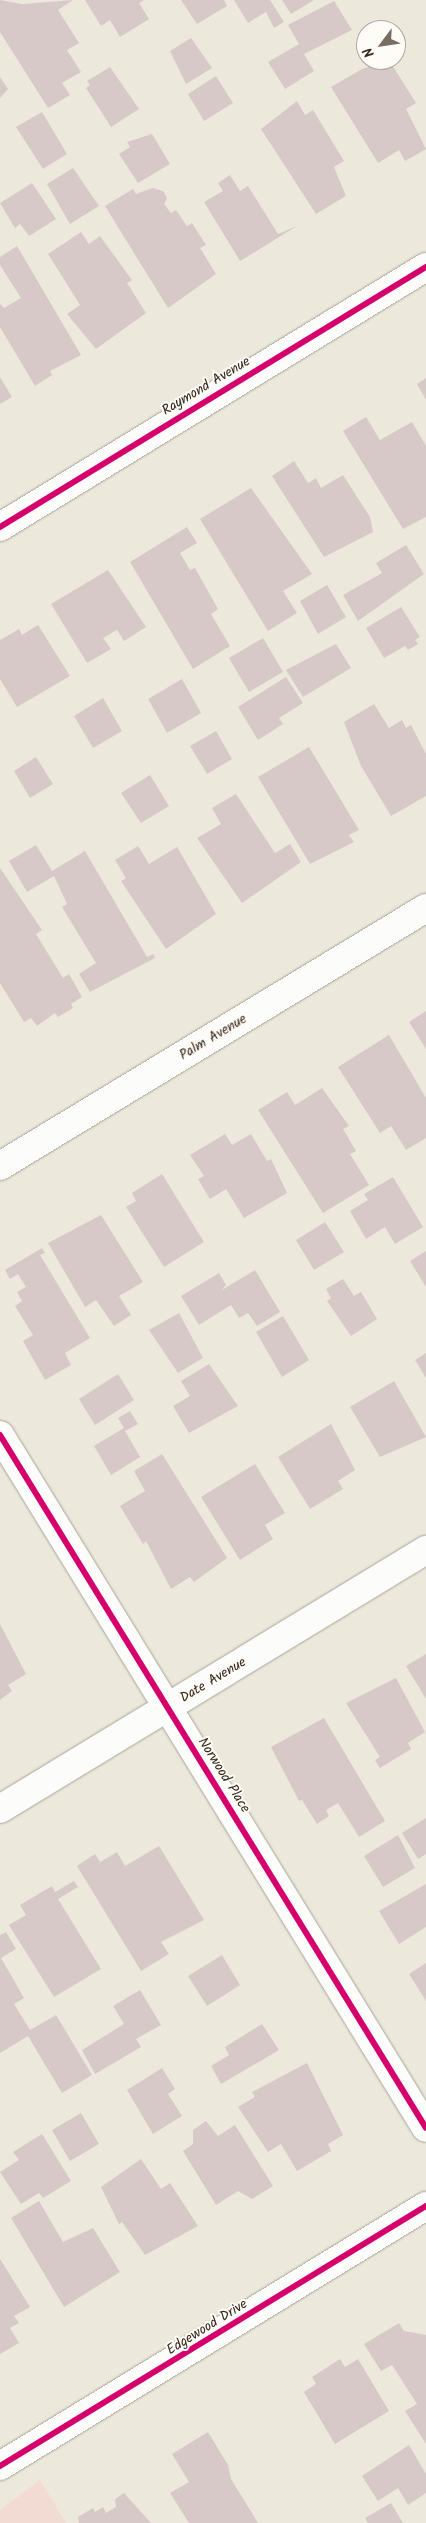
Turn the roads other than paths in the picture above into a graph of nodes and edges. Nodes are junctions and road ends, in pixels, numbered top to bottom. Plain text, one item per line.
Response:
1 (426, 267) edge
2 (0, 527) edge
3 (426, 908) edge
4 (0, 1166) edge
5 (0, 1435) edge
6 (426, 1550) edge
7 (168, 1707) junction
8 (0, 1810) edge
9 (426, 2128) edge
10 (426, 2206) edge
11 (0, 2466) edge

1 - 2 street, Raymond Avenue
3 - 4 street, Palm Avenue
5 - 7 street, Norwood Place
6 - 7 street, Date Avenue
7 - 8 street, Date Avenue
7 - 9 street, Norwood Place
10 - 11 street, Edgewood Drive

